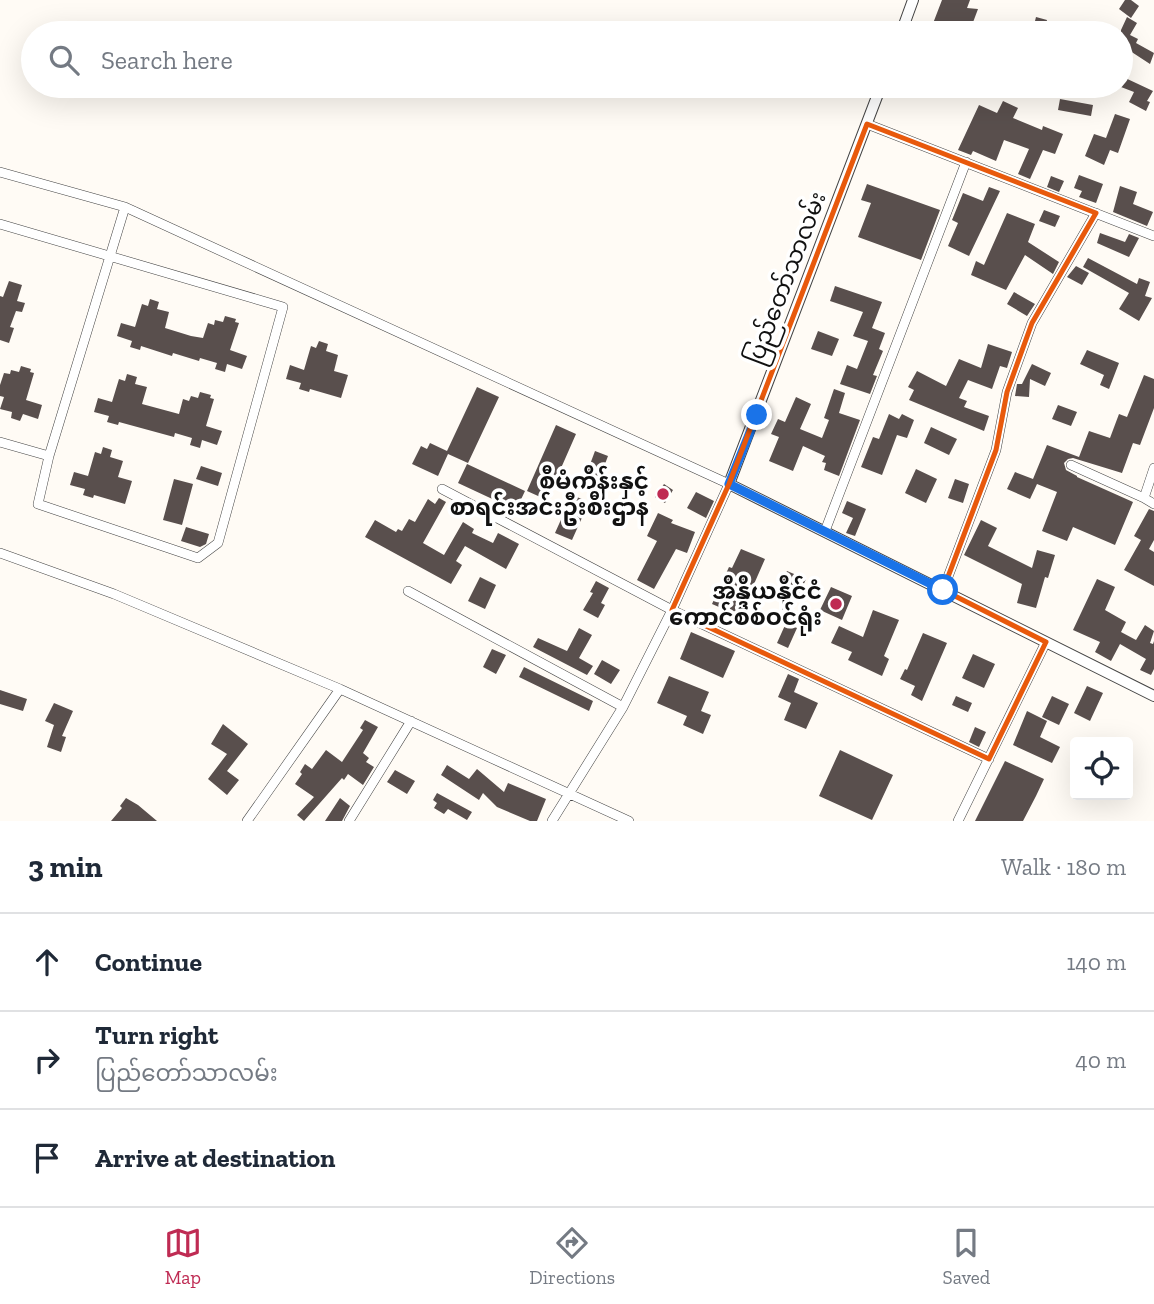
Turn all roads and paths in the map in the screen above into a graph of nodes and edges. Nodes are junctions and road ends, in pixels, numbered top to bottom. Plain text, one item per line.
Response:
1 (913, 0) edge
2 (905, 21) edge
3 (877, 98) edge
4 (867, 124) junction
5 (966, 163) junction
6 (0, 172) edge
7 (125, 207) junction
8 (1096, 214) junction
9 (0, 224) edge
10 (1154, 236) edge
11 (110, 256) junction
12 (0, 442) edge
13 (49, 456) junction
14 (1071, 465) dead end
15 (1154, 468) edge
16 (729, 484) junction
17 (442, 489) dead end
18 (1144, 498) junction
19 (1154, 504) edge
20 (825, 531) junction
21 (0, 553) edge
22 (943, 590) junction
23 (408, 591) dead end
24 (672, 610) junction
25 (1046, 642) junction
26 (340, 689) junction
27 (1154, 696) edge
28 (623, 707) junction
29 (411, 721) junction
30 (989, 759) junction
31 (567, 794) junction
32 (247, 821) edge
33 (349, 821) edge
34 (552, 821) edge
35 (629, 821) edge
36 (958, 821) edge

1 - 2 street
3 - 4 street, ပြည်တော်သာလမ်း
4 - 5 street
4 - 16 street, ပြည်တော်သာလမ်း
5 - 8 street
5 - 20 street
6 - 7 street
7 - 11 street
7 - 16 street
8 - 10 street
8 - 22 street
9 - 11 street
11 - 13 street
11 - 13 street
12 - 13 street
14 - 18 street
15 - 18 street
16 - 20 street
16 - 24 street
17 - 24 street
18 - 19 street
20 - 22 street
21 - 26 street
22 - 25 street
23 - 28 street
24 - 28 street
24 - 30 street
25 - 27 street
25 - 30 street
26 - 29 street
26 - 32 street
28 - 31 street
29 - 31 street
29 - 33 street
30 - 36 street
31 - 34 street
31 - 35 street

